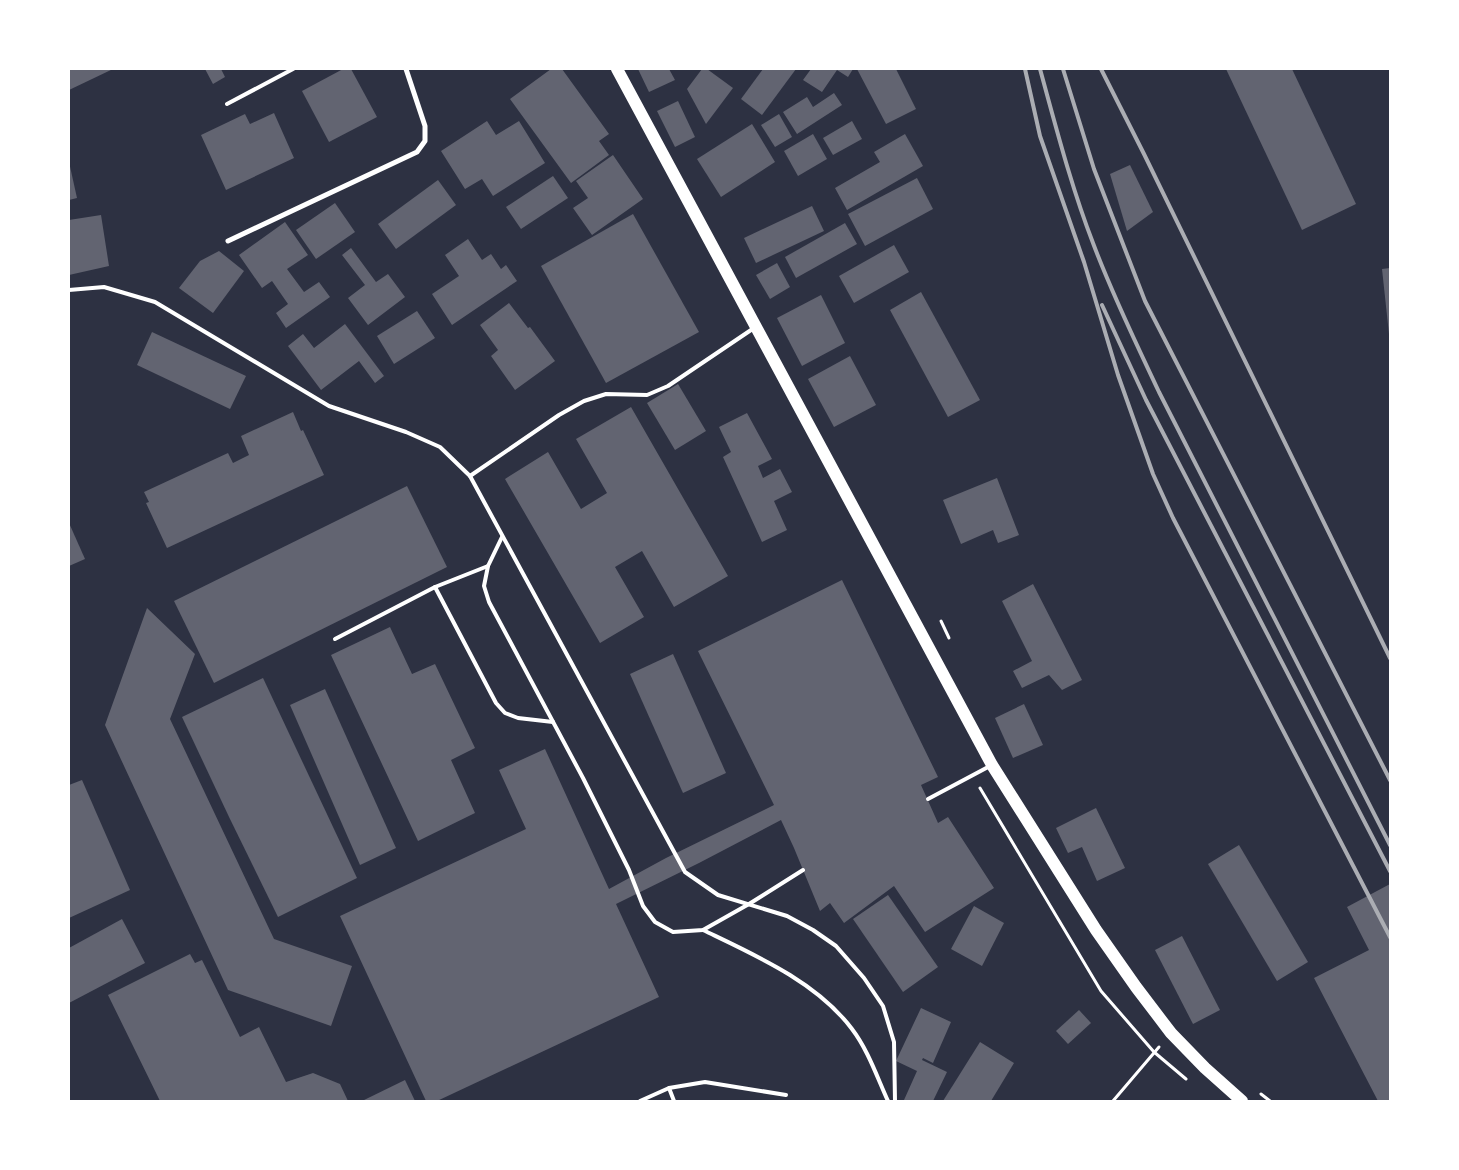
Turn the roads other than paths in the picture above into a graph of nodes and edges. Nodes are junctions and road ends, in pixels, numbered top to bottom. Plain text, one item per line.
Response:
1 (293, 69) edge
2 (406, 69) edge
3 (617, 69) edge
4 (227, 104) dead end
5 (228, 241) dead end
6 (69, 290) edge
7 (756, 327) junction
8 (470, 476) junction
9 (502, 536) junction
10 (488, 566) junction
11 (435, 587) junction
12 (335, 639) dead end
13 (553, 722) junction
14 (992, 764) junction
15 (928, 799) dead end
16 (803, 870) dead end
17 (749, 904) junction
18 (703, 930) junction
19 (669, 1088) junction
20 (786, 1095) dead end
21 (640, 1101) edge
22 (674, 1101) edge
23 (888, 1101) edge
24 (895, 1101) edge
25 (1242, 1101) edge

1 - 4 lane
2 - 5 street
3 - 7 main road
6 - 8 lane
7 - 8 lane
7 - 14 main road
8 - 9 lane
9 - 10 lane
9 - 17 lane
10 - 11 lane
10 - 13 lane
11 - 12 lane
11 - 13 lane
13 - 18 lane
14 - 15 lane
14 - 25 main road
16 - 17 lane
17 - 18 lane
17 - 24 lane
18 - 23 lane
19 - 20 lane
19 - 21 lane
19 - 22 lane

